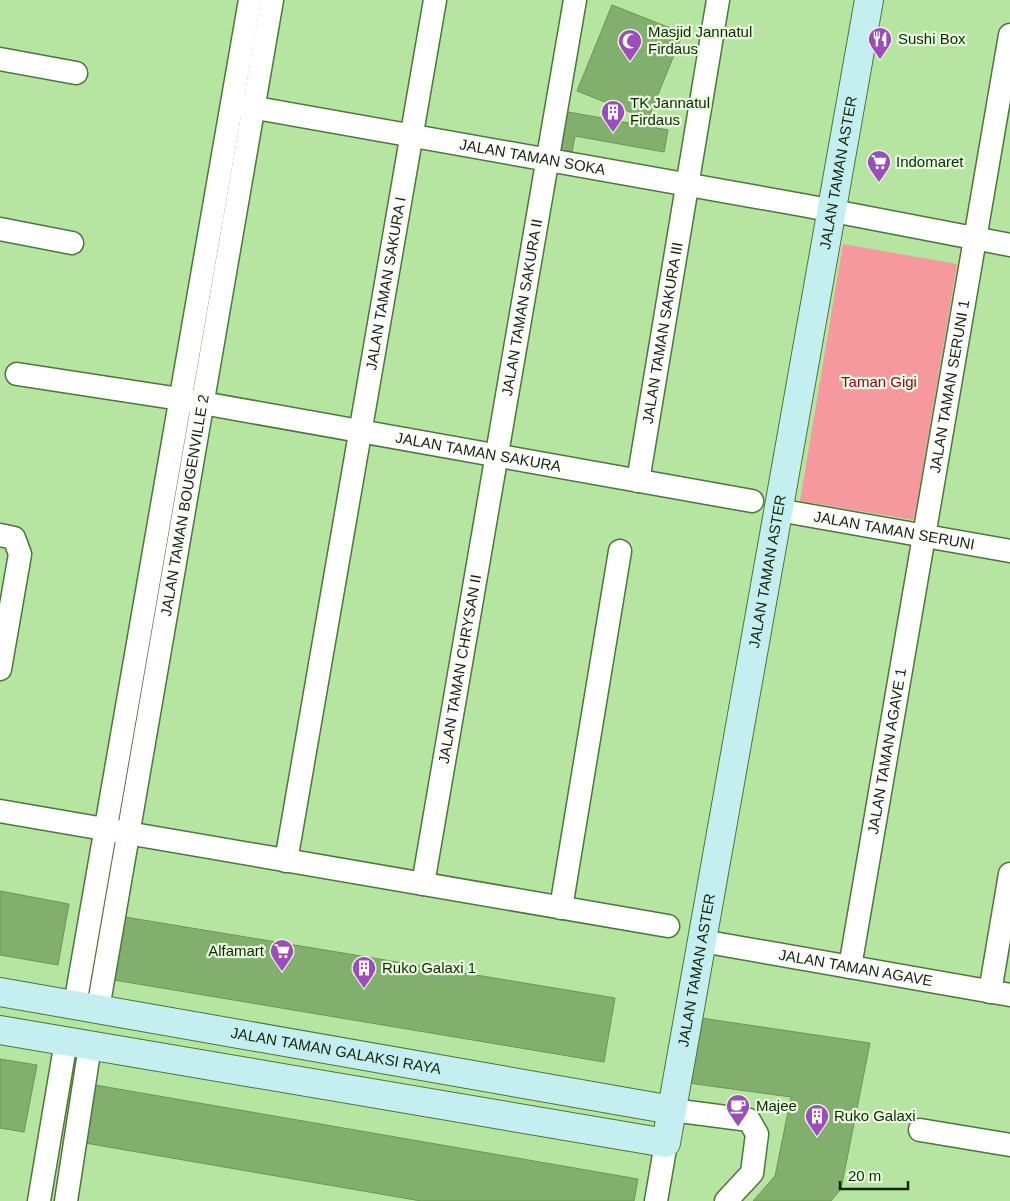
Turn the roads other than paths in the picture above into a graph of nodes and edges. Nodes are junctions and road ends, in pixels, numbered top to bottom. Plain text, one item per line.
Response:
1 (250, 0) edge
2 (272, 0) edge
3 (435, 0) edge
4 (575, 0) edge
5 (718, 0) edge
6 (869, 0) edge
7 (1010, 35) edge
8 (0, 59) edge
9 (76, 73) dead end
10 (243, 105) junction
11 (411, 135) junction
12 (548, 160) junction
13 (687, 185) junction
14 (832, 211) junction
15 (0, 229) edge
16 (975, 238) junction
17 (72, 243) dead end
18 (1010, 245) edge
19 (17, 374) dead end
20 (180, 399) junction
21 (202, 404) junction
22 (360, 432) junction
23 (496, 456) junction
24 (638, 481) junction
25 (752, 501) dead end
26 (778, 510) junction
27 (0, 535) edge
28 (924, 536) junction
29 (620, 551) dead end
30 (1010, 551) edge
31 (0, 668) edge
32 (0, 811) edge
33 (105, 829) junction
34 (128, 833) junction
35 (286, 861) junction
36 (1010, 874) edge
37 (423, 884) junction
38 (561, 908) junction
39 (668, 926) dead end
40 (702, 941) junction
41 (850, 967) junction
42 (0, 992) edge
43 (1000, 994) edge
44 (86, 1007) junction
45 (0, 1030) edge
46 (78, 1044) junction
47 (386, 1060) junction
48 (380, 1095) junction
49 (672, 1110) junction
50 (920, 1130) dead end
51 (666, 1143) junction
52 (1010, 1145) edge
53 (39, 1201) edge
54 (66, 1201) edge
55 (656, 1201) edge
56 (726, 1201) edge

1 - 10 street, JALAN TAMAN BOUGENVILLE 2
2 - 10 street, JALAN TAMAN BOUGENVILLE 2
3 - 11 street, JALAN TAMAN SAKURA I
4 - 12 street, JALAN TAMAN SAKURA II
5 - 13 street, JALAN TAMAN SAKURA III
6 - 14 main road, JALAN TAMAN ASTER
7 - 16 street, JALAN TAMAN SERUNI 1
8 - 9 street
10 - 11 street, JALAN TAMAN SOKA
10 - 20 street, JALAN TAMAN BOUGENVILLE 2
10 - 21 street, JALAN TAMAN BOUGENVILLE 2
11 - 12 street, JALAN TAMAN SOKA
11 - 22 street, JALAN TAMAN SAKURA I
12 - 13 street, JALAN TAMAN SOKA
12 - 23 street, JALAN TAMAN SAKURA II
13 - 14 street, JALAN TAMAN SOKA
13 - 24 street, JALAN TAMAN SAKURA III
14 - 16 street, JALAN TAMAN SOKA
14 - 26 main road, JALAN TAMAN ASTER
15 - 17 street
16 - 18 street, JALAN TAMAN SOKA
16 - 28 street, JALAN TAMAN SERUNI 1
19 - 20 street, JALAN TAMAN SAKURA
20 - 21 street, JALAN TAMAN SAKURA
20 - 33 street, JALAN TAMAN BOUGENVILLE 2
21 - 22 street, JALAN TAMAN SAKURA
21 - 34 street, JALAN TAMAN BOUGENVILLE 2
22 - 23 street, JALAN TAMAN SAKURA
22 - 35 street, JALAN TAMAN SAKURA I
23 - 24 street, JALAN TAMAN SAKURA
23 - 37 street, JALAN TAMAN CHRYSAN II
24 - 25 street, JALAN TAMAN SAKURA
26 - 28 street, JALAN TAMAN SERUNI
26 - 40 main road, JALAN TAMAN ASTER
27 - 31 street
28 - 30 street, JALAN TAMAN SERUNI
28 - 41 street, JALAN TAMAN AGAVE 1
29 - 38 street
32 - 33 street
33 - 34 street
33 - 44 street, JALAN TAMAN BOUGENVILLE 2
34 - 35 street
34 - 44 street, JALAN TAMAN BOUGENVILLE 2
35 - 37 street
36 - 43 street
37 - 38 street
38 - 39 street
40 - 41 street, JALAN TAMAN AGAVE
40 - 49 main road, JALAN TAMAN ASTER
41 - 43 street, JALAN TAMAN AGAVE
42 - 44 main road, JALAN TAMAN GALAKSI RAYA
44 - 47 main road, JALAN TAMAN GALAKSI RAYA
45 - 46 main road
46 - 48 main road
46 - 53 street
46 - 54 street
47 - 48 main road
47 - 49 main road, JALAN TAMAN GALAKSI RAYA
48 - 51 main road
49 - 51 main road, JALAN TAMAN ASTER
49 - 56 street
50 - 52 street
51 - 55 street

